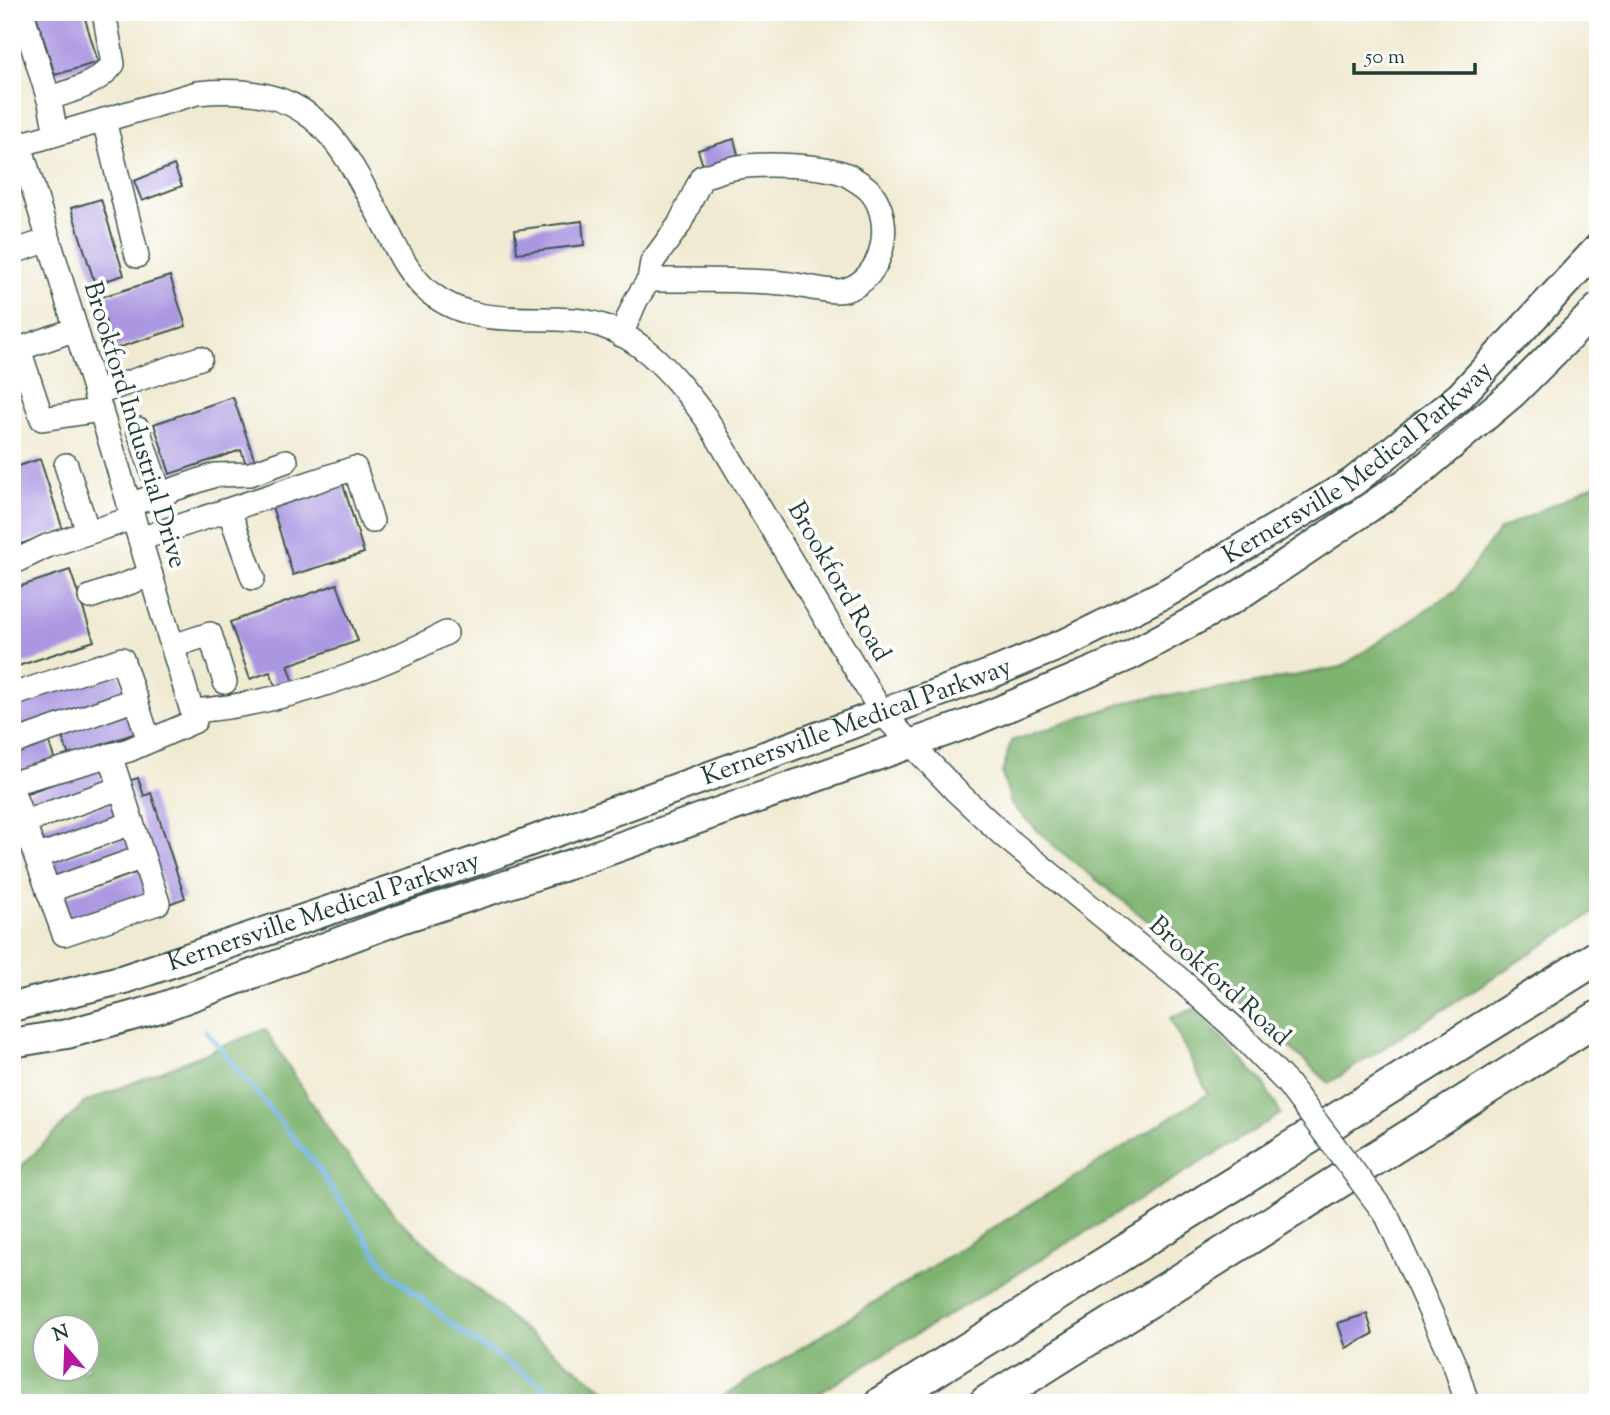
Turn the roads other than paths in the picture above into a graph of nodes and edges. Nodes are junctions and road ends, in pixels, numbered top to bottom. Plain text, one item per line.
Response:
1 (22, 12) edge
2 (104, 12) edge
3 (49, 98) junction
4 (104, 120) junction
5 (56, 134) junction
6 (16, 146) edge
7 (22, 186) edge
8 (49, 240) junction
9 (1598, 248) edge
10 (13, 252) edge
11 (137, 256) dead end
12 (649, 280) junction
13 (1598, 308) edge
14 (76, 328) junction
15 (621, 334) junction
16 (16, 349) edge
17 (200, 358) dead end
18 (98, 402) junction
19 (138, 429) dead end
20 (286, 461) dead end
21 (65, 465) dead end
22 (1353, 482) junction
23 (160, 495) junction
24 (1371, 506) junction
25 (229, 510) junction
26 (134, 521) junction
27 (372, 521) dead end
28 (88, 532) junction
29 (12, 563) edge
30 (151, 575) junction
31 (253, 578) dead end
32 (90, 597) dead end
33 (446, 633) dead end
34 (173, 646) junction
35 (225, 682) dead end
36 (12, 695) edge
37 (136, 699) junction
38 (882, 713) junction
39 (194, 716) junction
40 (149, 741) junction
41 (12, 743) edge
42 (912, 744) junction
43 (110, 755) junction
44 (12, 783) edge
45 (120, 788) junction
46 (12, 790) edge
47 (24, 822) junction
48 (132, 823) junction
49 (36, 857) junction
50 (143, 857) junction
51 (435, 873) junction
52 (48, 891) junction
53 (446, 904) junction
54 (1598, 957) edge
55 (12, 1007) edge
56 (1598, 1018) edge
57 (12, 1043) edge
58 (882, 1403) edge
59 (986, 1403) edge
60 (1467, 1403) edge

1 - 3 street
2 - 3 street
3 - 5 street
4 - 5 street, Brookford Road
4 - 11 street
4 - 15 street, Brookford Road
5 - 6 street, Brookford Road
6 - 7 street, Brookford Industrial Drive
7 - 8 street, Brookford Industrial Drive
8 - 10 street
8 - 14 street, Brookford Industrial Drive
9 - 22 main road, Kernersville Medical Parkway
12 - 12 street
12 - 15 street
13 - 24 main road, Kernersville Medical Parkway
14 - 16 street
14 - 18 street, Brookford Industrial Drive
15 - 38 street, Brookford Road
16 - 18 street
17 - 18 street
18 - 26 street, Brookford Industrial Drive
19 - 23 street
20 - 23 street
21 - 28 street
22 - 24 main road
22 - 38 main road, Kernersville Medical Parkway
23 - 26 street
24 - 42 main road, Kernersville Medical Parkway
25 - 26 street
25 - 27 street
25 - 31 street
26 - 28 street
26 - 30 street, Brookford Industrial Drive
28 - 29 street
30 - 32 street
30 - 34 street, Brookford Industrial Drive
33 - 39 street
34 - 35 street
34 - 39 street, Brookford Industrial Drive
36 - 37 street
37 - 40 street
37 - 41 street
38 - 42 street, Brookford Road
38 - 51 main road, Kernersville Medical Parkway
39 - 40 street
40 - 43 street
42 - 53 main road, Kernersville Medical Parkway
42 - 60 street, Brookford Road, bridge
43 - 44 street
43 - 45 street
45 - 47 street
45 - 48 street
46 - 47 street
47 - 49 street
48 - 49 street
48 - 50 street
49 - 52 street
50 - 52 street
50 - 52 street
51 - 53 main road
51 - 55 main road, Kernersville Medical Parkway
53 - 57 main road, Kernersville Medical Parkway
54 - 58 highway
56 - 59 highway

